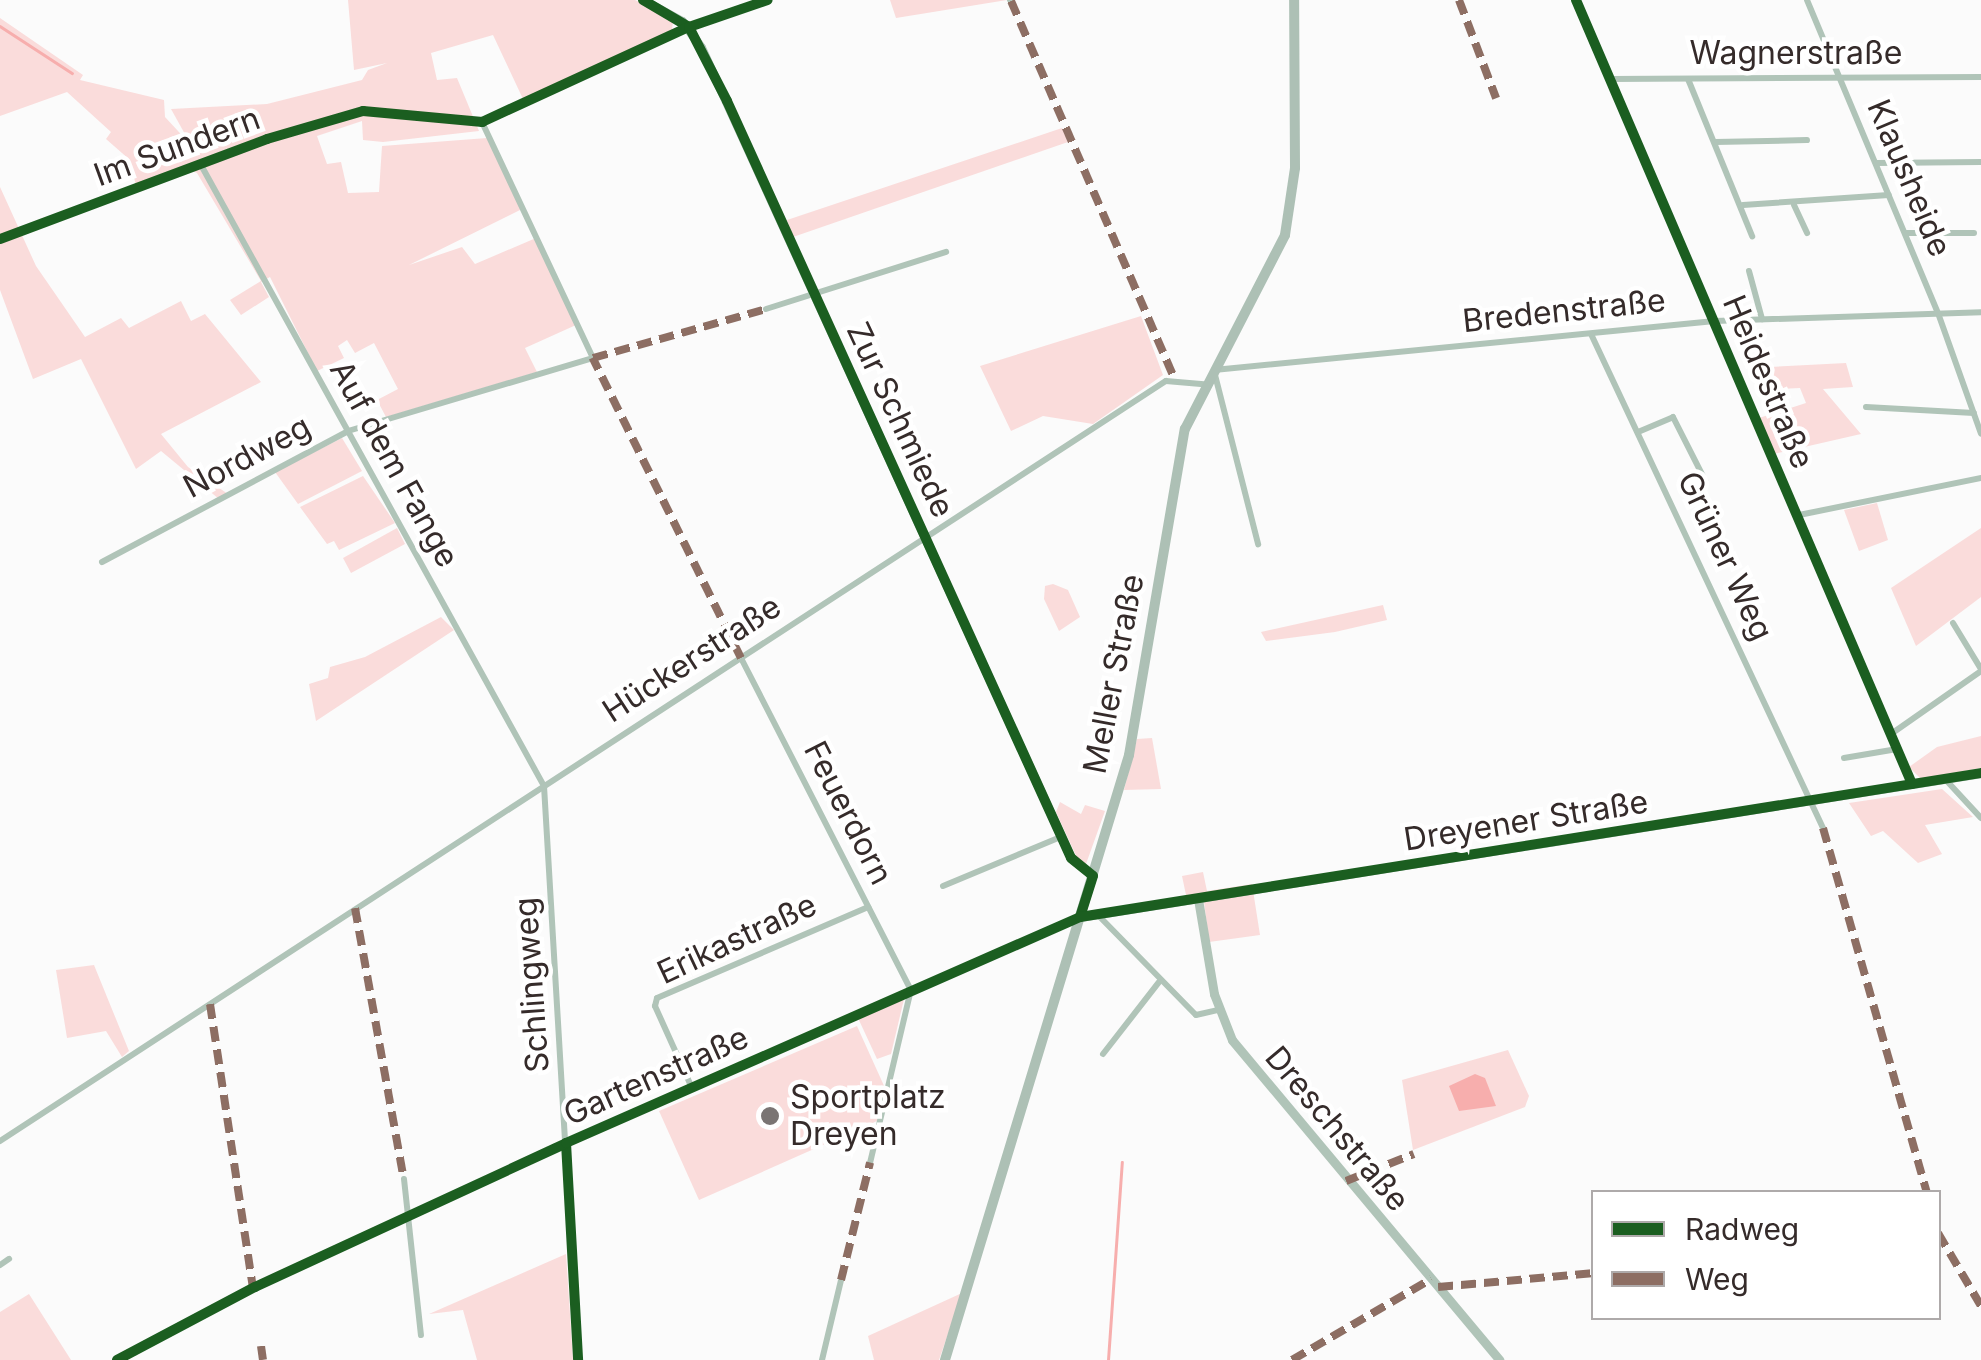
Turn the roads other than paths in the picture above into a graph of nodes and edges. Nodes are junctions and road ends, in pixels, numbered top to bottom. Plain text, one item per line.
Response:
1 (643, 0) edge
2 (768, 0) edge
3 (1294, 0) edge
4 (1576, 0) edge
5 (1807, 0) edge
6 (689, 27) junction
7 (1981, 77) edge
8 (1840, 78) junction
9 (1610, 79) junction
10 (1688, 79) junction
11 (482, 122) junction
12 (1807, 140) dead end
13 (1715, 142) junction
14 (1981, 162) edge
15 (1876, 164) junction
16 (201, 165) junction
17 (1888, 195) junction
18 (1794, 204) junction
19 (1742, 205) junction
20 (1807, 233) dead end
21 (1905, 233) junction
22 (1974, 234) dead end
23 (1752, 236) dead end
24 (0, 239) edge
25 (946, 252) dead end
26 (1749, 271) dead end
27 (815, 296) junction
28 (766, 310) dead end
29 (1981, 312) edge
30 (1938, 314) junction
31 (1762, 319) junction
32 (1715, 321) junction
33 (1591, 334) junction
34 (1213, 369) junction
35 (1204, 384) junction
36 (1866, 407) dead end
37 (1974, 413) junction
38 (348, 431) junction
39 (1638, 432) junction
40 (1981, 434) edge
41 (1981, 478) edge
42 (1705, 480) dead end
43 (1799, 516) junction
44 (926, 537) junction
45 (1258, 544) dead end
46 (102, 562) dead end
47 (1953, 622) dead end
48 (742, 658) junction
49 (1981, 670) edge
50 (1890, 734) junction
51 (1897, 749) junction
52 (1844, 758) dead end
53 (1981, 773) edge
54 (1945, 779) junction
55 (1912, 784) junction
56 (544, 786) junction
57 (1813, 800) junction
58 (1981, 818) edge
59 (1823, 828) dead end
60 (1061, 837) junction
61 (1093, 876) junction
62 (943, 886) dead end
63 (1198, 899) junction
64 (868, 907) junction
65 (1097, 914) junction
66 (1080, 916) junction
67 (1159, 982) junction
68 (910, 990) junction
69 (1218, 1010) junction
70 (1103, 1054) dead end
71 (692, 1088) junction
72 (0, 1140) edge
73 (566, 1143) junction
74 (870, 1163) dead end
75 (404, 1179) dead end
76 (409, 1216) junction
77 (9, 1259) dead end
78 (0, 1265) edge
79 (841, 1280) dead end
80 (421, 1335) dead end
81 (118, 1360) edge
82 (578, 1360) edge
83 (822, 1360) edge
84 (945, 1360) edge
85 (1500, 1360) edge

1 - 6 street
2 - 6 street, Im Sundern
3 - 34 main road, Meller Straße
4 - 9 street, Heidestraße
5 - 8 street, Klausheide
6 - 11 street, Im Sundern
6 - 27 street, Zur Schmiede
7 - 8 street, Wagnerstraße
8 - 10 street, Wagnerstraße
8 - 15 street, Klausheide
9 - 10 street, Wagnerstraße
9 - 32 street, Heidestraße
10 - 13 street
11 - 16 street, Im Sundern
11 - 38 street, Nordweg
12 - 13 street
13 - 19 street
14 - 15 street
15 - 17 street, Klausheide
16 - 24 street, Im Sundern
16 - 38 street, Auf dem Fange
17 - 18 street
17 - 21 street, Klausheide
18 - 19 street
18 - 20 street
19 - 23 street
21 - 22 street
21 - 30 street, Klausheide
25 - 27 street
26 - 31 street
27 - 28 street
27 - 44 street, Zur Schmiede
29 - 30 street, Bredenstraße
30 - 31 street, Bredenstraße
30 - 37 street, Klausheide
31 - 32 street, Bredenstraße
32 - 33 street, Bredenstraße
32 - 43 street, Heidestraße
33 - 34 street, Bredenstraße
33 - 39 street, Grüner Weg
34 - 35 main road, Meller Straße
34 - 45 street
35 - 44 street, Hückerstraße
35 - 61 main road, Meller Straße
36 - 37 street
37 - 40 street, Klausheide
38 - 46 street, Nordweg
38 - 56 street, Auf dem Fange
39 - 42 street
39 - 57 street, Grüner Weg
41 - 43 street
43 - 50 street, Heidestraße
44 - 48 street, Hückerstraße
44 - 60 street, Zur Schmiede
47 - 49 street
48 - 56 street, Hückerstraße
48 - 64 street, Feuerdorn
49 - 50 street
50 - 51 street, Heidestraße
51 - 52 street
51 - 55 street, Heidestraße
53 - 54 street, Dreyener Straße
54 - 55 street, Dreyener Straße
54 - 58 street
55 - 57 street, Dreyener Straße
56 - 72 street, Hückerstraße
56 - 73 street, Schlingweg
57 - 59 street, Grüner Weg
57 - 63 street, Dreyener Straße
60 - 61 street, Zur Schmiede
60 - 62 street
61 - 66 main road, Meller Straße
63 - 65 street, Dreyener Straße
63 - 69 street, Dreschstraße
64 - 68 street, Feuerdorn
64 - 71 street, Erikastraße
65 - 66 street, Dreyener Straße
65 - 67 street
66 - 68 street, Gartenstraße
66 - 84 main road, Meller Straße
67 - 69 street
67 - 70 street
68 - 71 street, Gartenstraße
68 - 74 street
69 - 85 street, Dreschstraße
71 - 73 street, Gartenstraße
73 - 76 street, Gartenstraße
73 - 82 street, Schlingweg
75 - 76 street
76 - 80 street
76 - 81 street, Gartenstraße
77 - 78 street
79 - 83 street

